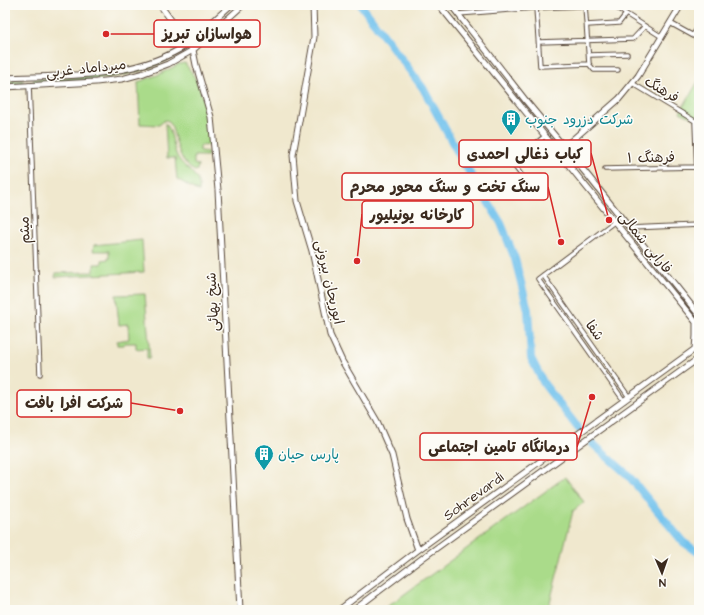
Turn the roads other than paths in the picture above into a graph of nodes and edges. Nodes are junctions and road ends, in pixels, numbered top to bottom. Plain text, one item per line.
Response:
1 (160, 5) edge
2 (231, 5) edge
3 (243, 5) edge
4 (313, 5) edge
5 (439, 5) edge
6 (451, 5) edge
7 (585, 5) edge
8 (604, 5) edge
9 (612, 5) edge
10 (681, 5) edge
11 (526, 7) edge
12 (536, 7) junction
13 (458, 14) junction
14 (626, 14) junction
15 (670, 23) junction
16 (587, 25) junction
17 (645, 26) junction
18 (699, 26) edge
19 (693, 35) junction
20 (662, 37) junction
21 (699, 39) edge
22 (588, 40) junction
23 (539, 42) junction
24 (188, 44) junction
25 (193, 50) junction
26 (628, 54) dead end
27 (588, 55) junction
28 (589, 64) junction
29 (618, 70) dead end
30 (5, 78) edge
31 (632, 83) junction
32 (29, 86) junction
33 (5, 87) edge
34 (545, 136) junction
35 (698, 146) edge
36 (564, 148) junction
37 (558, 152) junction
38 (697, 167) junction
39 (605, 169) dead end
40 (533, 190) dead end
41 (698, 196) edge
42 (614, 222) junction
43 (699, 225) edge
44 (629, 228) junction
45 (699, 231) edge
46 (543, 275) junction
47 (699, 314) edge
48 (692, 317) junction
49 (697, 324) edge
50 (697, 348) edge
51 (597, 352) junction
52 (592, 356) junction
53 (699, 358) edge
54 (40, 374) dead end
55 (623, 389) junction
56 (618, 393) junction
57 (629, 397) junction
58 (624, 402) junction
59 (418, 550) junction
60 (240, 610) edge
61 (339, 610) edge
62 (354, 610) edge

1 - 24 street, شیخ بهائی
2 - 24 street, میرداماد غربی
3 - 25 street, میرداماد غربی
4 - 59 street, ابوریحان بیرونی
5 - 34 street, فارابی شمالی
6 - 13 street, فارابی شمالی
7 - 8 street
7 - 12 street
7 - 16 street
9 - 14 street
10 - 15 street
11 - 12 street
11 - 13 street
12 - 23 street
13 - 36 street, فارابی شمالی
14 - 16 street
14 - 17 street
15 - 19 street
15 - 20 street
16 - 22 street
17 - 20 street
17 - 22 street
18 - 19 street
19 - 21 street
20 - 31 street
22 - 23 street
22 - 27 street
23 - 28 street
24 - 25 street, شیخ بهائی
24 - 30 street, میرداماد غربی
25 - 32 street, میرداماد غربی
25 - 60 street, شیخ بهائی
26 - 27 street
27 - 28 street
28 - 29 street
31 - 35 street, فرهنگ
31 - 36 street
32 - 33 street, میرداماد غربی
32 - 54 street, میثم
34 - 37 street, فارابی شمالی
34 - 40 street
35 - 38 street, فرهنگ
36 - 37 street
36 - 44 street, فارابی شمالی
37 - 42 street, فارابی شمالی
38 - 39 street, فرهنگ ۱
38 - 41 street, فرهنگ
41 - 43 street, فرهنگ
42 - 46 street
42 - 48 street, فارابی شمالی
43 - 44 street
43 - 45 street, فرهنگ
44 - 47 street, فارابی شمالی
46 - 51 street, شفا
46 - 52 street, شفا
47 - 48 street
48 - 49 street, فارابی شمالی
49 - 50 street
50 - 57 street, Sohrevardi
51 - 52 street
51 - 55 street, شفا
52 - 56 street, شفا
53 - 62 street, Sohrevardi
55 - 56 street
55 - 57 street, شفا
56 - 58 street, شفا
57 - 58 street, Sohrevardi
58 - 59 street, Sohrevardi
59 - 61 street, Sohrevardi

